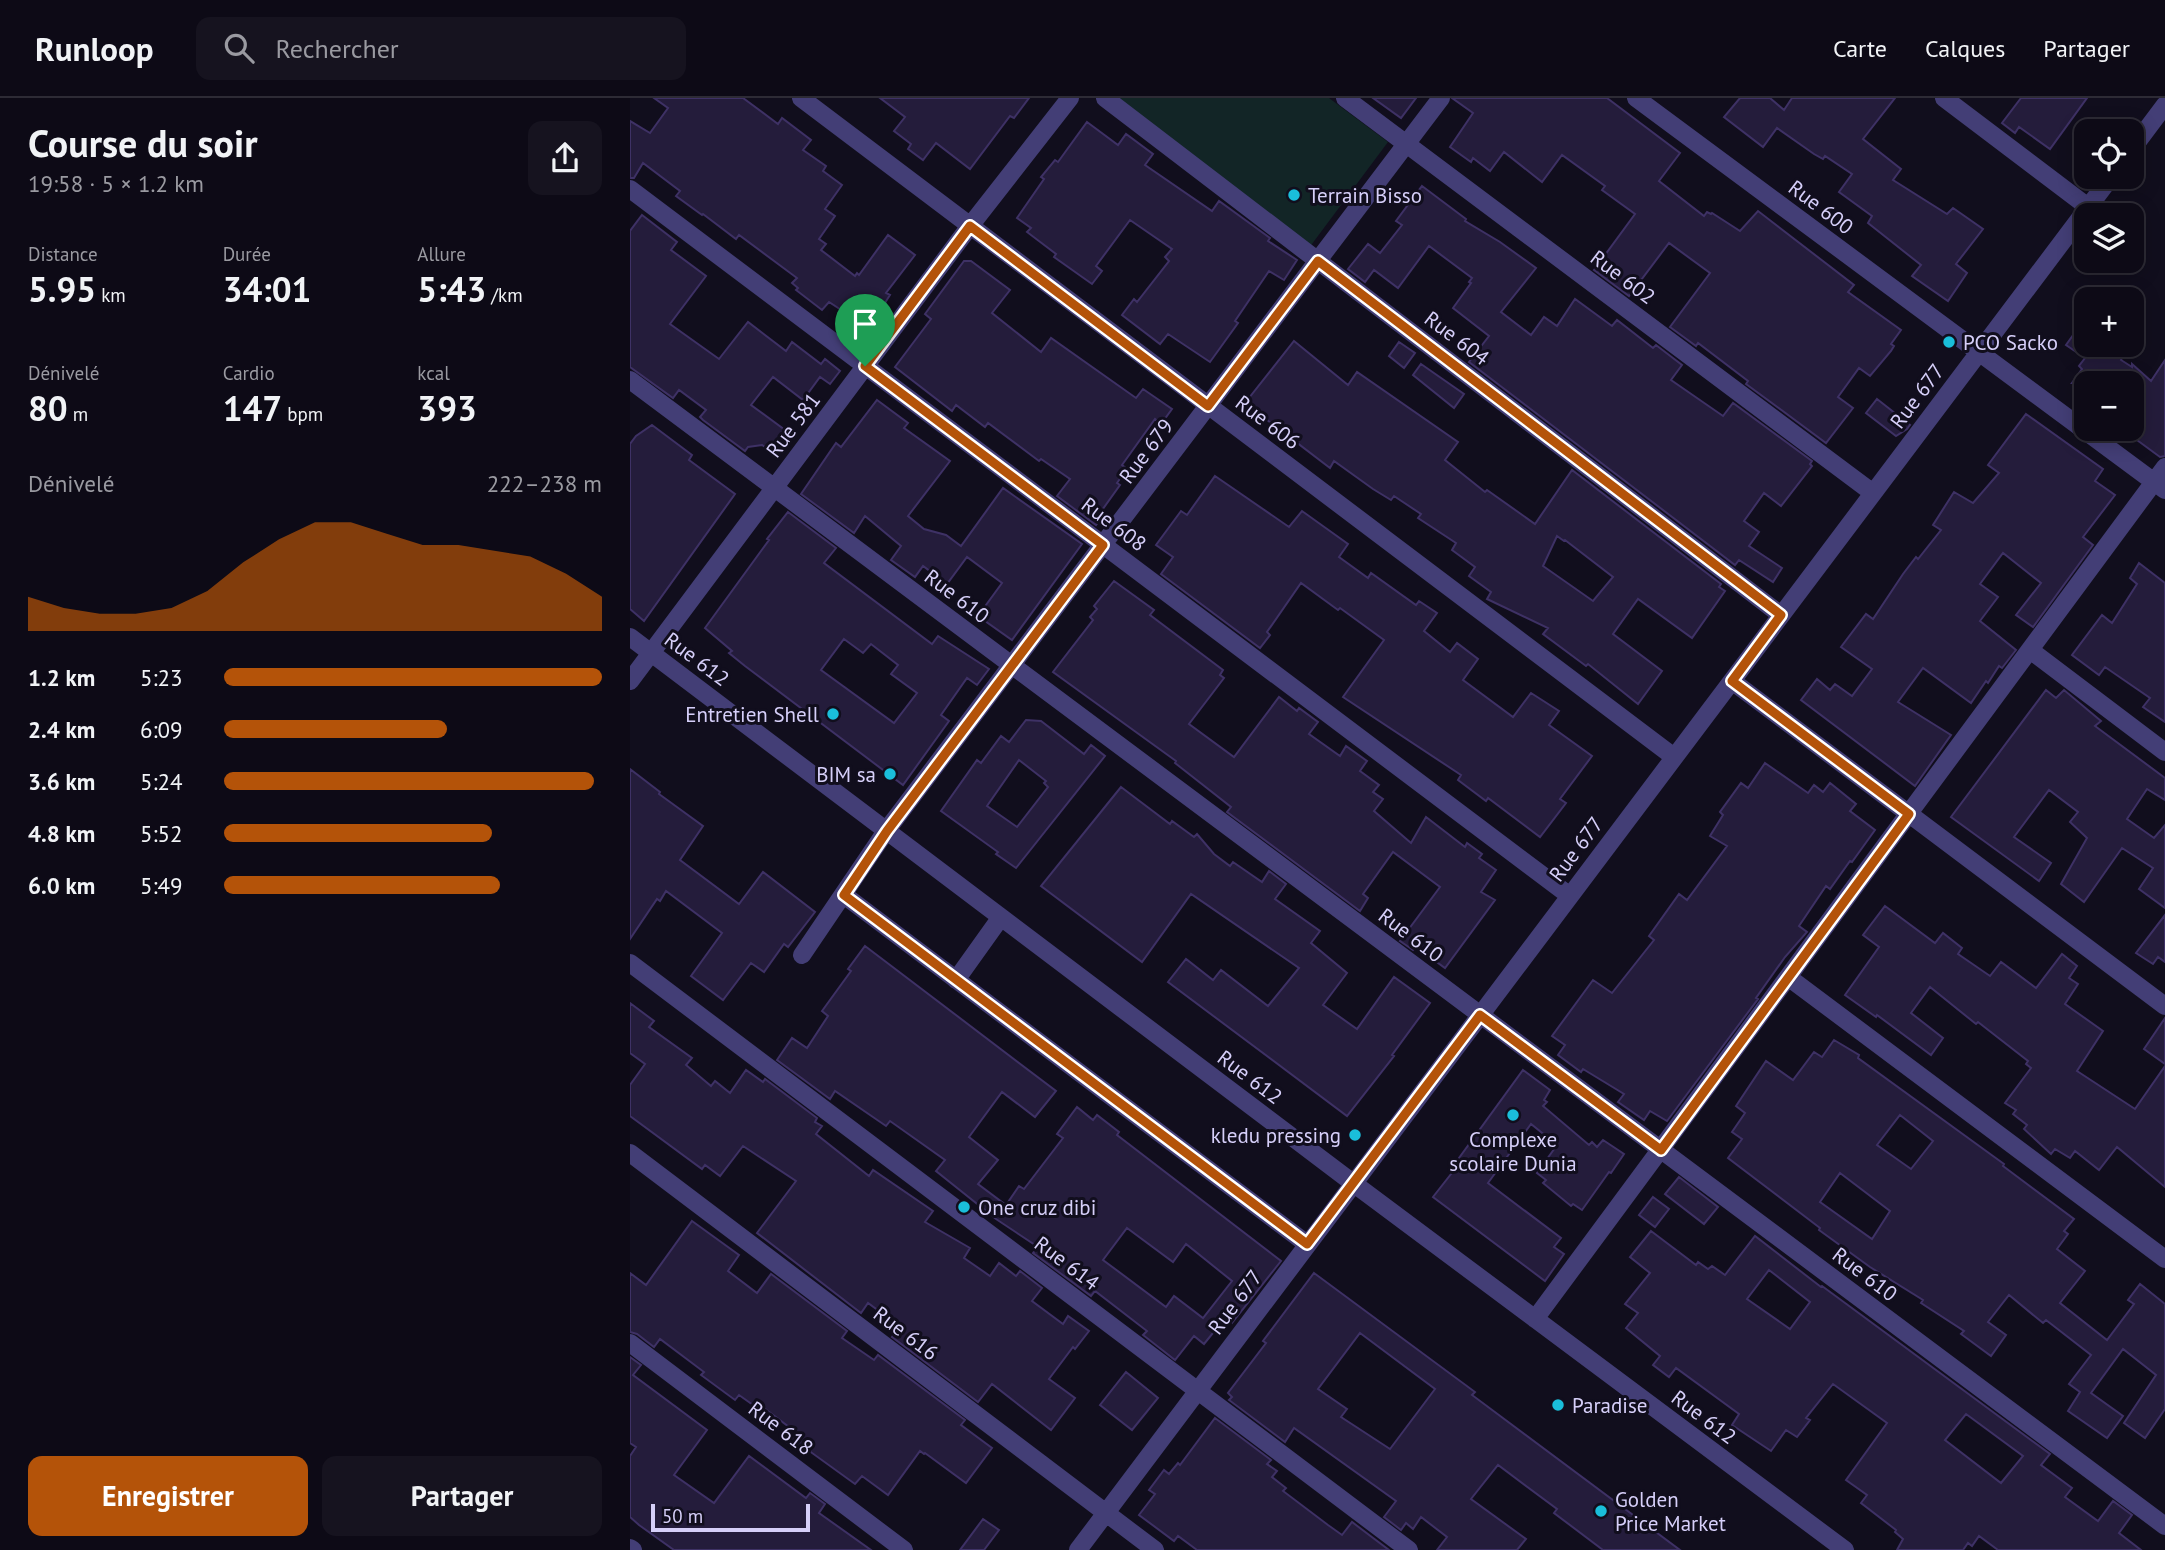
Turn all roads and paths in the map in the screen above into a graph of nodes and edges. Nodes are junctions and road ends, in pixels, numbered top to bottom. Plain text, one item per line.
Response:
1 (801, 98) edge
2 (1070, 98) edge
3 (1105, 98) edge
4 (1345, 98) edge
5 (1441, 98) edge
6 (1636, 98) edge
7 (1944, 98) edge
8 (2165, 105) edge
9 (2144, 133) edge
10 (1406, 144) junction
11 (630, 189) edge
12 (2102, 189) edge
13 (2083, 203) edge
14 (2091, 203) edge
15 (970, 226) junction
16 (2074, 226) edge
17 (1318, 261) junction
18 (1978, 353) junction
19 (865, 366) junction
20 (630, 380) edge
21 (1208, 406) junction
22 (2165, 467) edge
23 (2160, 486) edge
24 (774, 488) junction
25 (1872, 493) junction
26 (1103, 545) junction
27 (1781, 615) junction
28 (630, 637) edge
29 (2030, 650) junction
30 (651, 653) junction
31 (1012, 665) junction
32 (630, 681) edge
33 (1732, 681) junction
34 (2165, 752) edge
35 (1674, 757) junction
36 (1909, 814) junction
37 (887, 831) junction
38 (844, 895) junction
39 (1570, 895) junction
40 (1001, 917) junction
41 (802, 955) dead end
42 (630, 962) edge
43 (1788, 977) junction
44 (956, 980) junction
45 (2165, 1006) edge
46 (1480, 1015) junction
47 (1661, 1150) junction
48 (630, 1153) edge
49 (1353, 1183) junction
50 (1307, 1244) junction
51 (2165, 1259) edge
52 (1535, 1319) junction
53 (630, 1343) edge
54 (1197, 1391) junction
55 (1106, 1514) junction
56 (2165, 1526) edge
57 (904, 1550) edge
58 (1078, 1550) edge
59 (1155, 1550) edge
60 (1409, 1550) edge
61 (1844, 1550) edge

1 - 15 street, Rue 606
2 - 15 street, Rue 581
3 - 17 street, Rue 604
4 - 10 street, Rue 602
5 - 10 street, Rue 679
6 - 18 street, Rue 600
7 - 13 street
8 - 9 street
10 - 17 street, Rue 679
10 - 25 street, Rue 602
11 - 19 street, Rue 608
12 - 14 street, Rue 677
15 - 19 street, Rue 581
15 - 21 street, Rue 606
16 - 18 street, Rue 677
17 - 21 street, Rue 679
17 - 27 street, Rue 604
18 - 23 street, Rue 600
18 - 25 street, Rue 677
19 - 24 street, Rue 581
19 - 26 street, Rue 608
20 - 24 street, Rue 610
21 - 26 street, Rue 679
21 - 35 street, Rue 606
22 - 23 street
23 - 29 street
24 - 30 street, Rue 581
24 - 31 street, Rue 610
25 - 27 street, Rue 677
26 - 31 street, Rue 679
26 - 39 street, Rue 608
27 - 33 street, Rue 677
28 - 30 street, Rue 612
29 - 34 street
29 - 36 street
30 - 32 street, Rue 581
30 - 37 street, Rue 612
31 - 37 street, Rue 679
31 - 46 street, Rue 610
33 - 35 street, Rue 677
33 - 36 street
35 - 39 street, Rue 677
36 - 43 street
36 - 45 street
37 - 38 street, Rue 679
37 - 40 street, Rue 612
38 - 41 street, Rue 679
38 - 44 street
39 - 46 street, Rue 677
40 - 44 street
40 - 49 street, Rue 612
42 - 54 street, Rue 614
43 - 47 street
43 - 51 street
44 - 50 street
46 - 47 street, Rue 610
46 - 49 street, Rue 677
47 - 52 street
47 - 56 street, Rue 610
48 - 55 street, Rue 616
49 - 50 street, Rue 677
49 - 52 street, Rue 612
50 - 54 street, Rue 677
52 - 61 street, Rue 612
53 - 57 street, Rue 618
54 - 55 street, Rue 677
54 - 60 street, Rue 614
55 - 58 street, Rue 677
55 - 59 street, Rue 616

